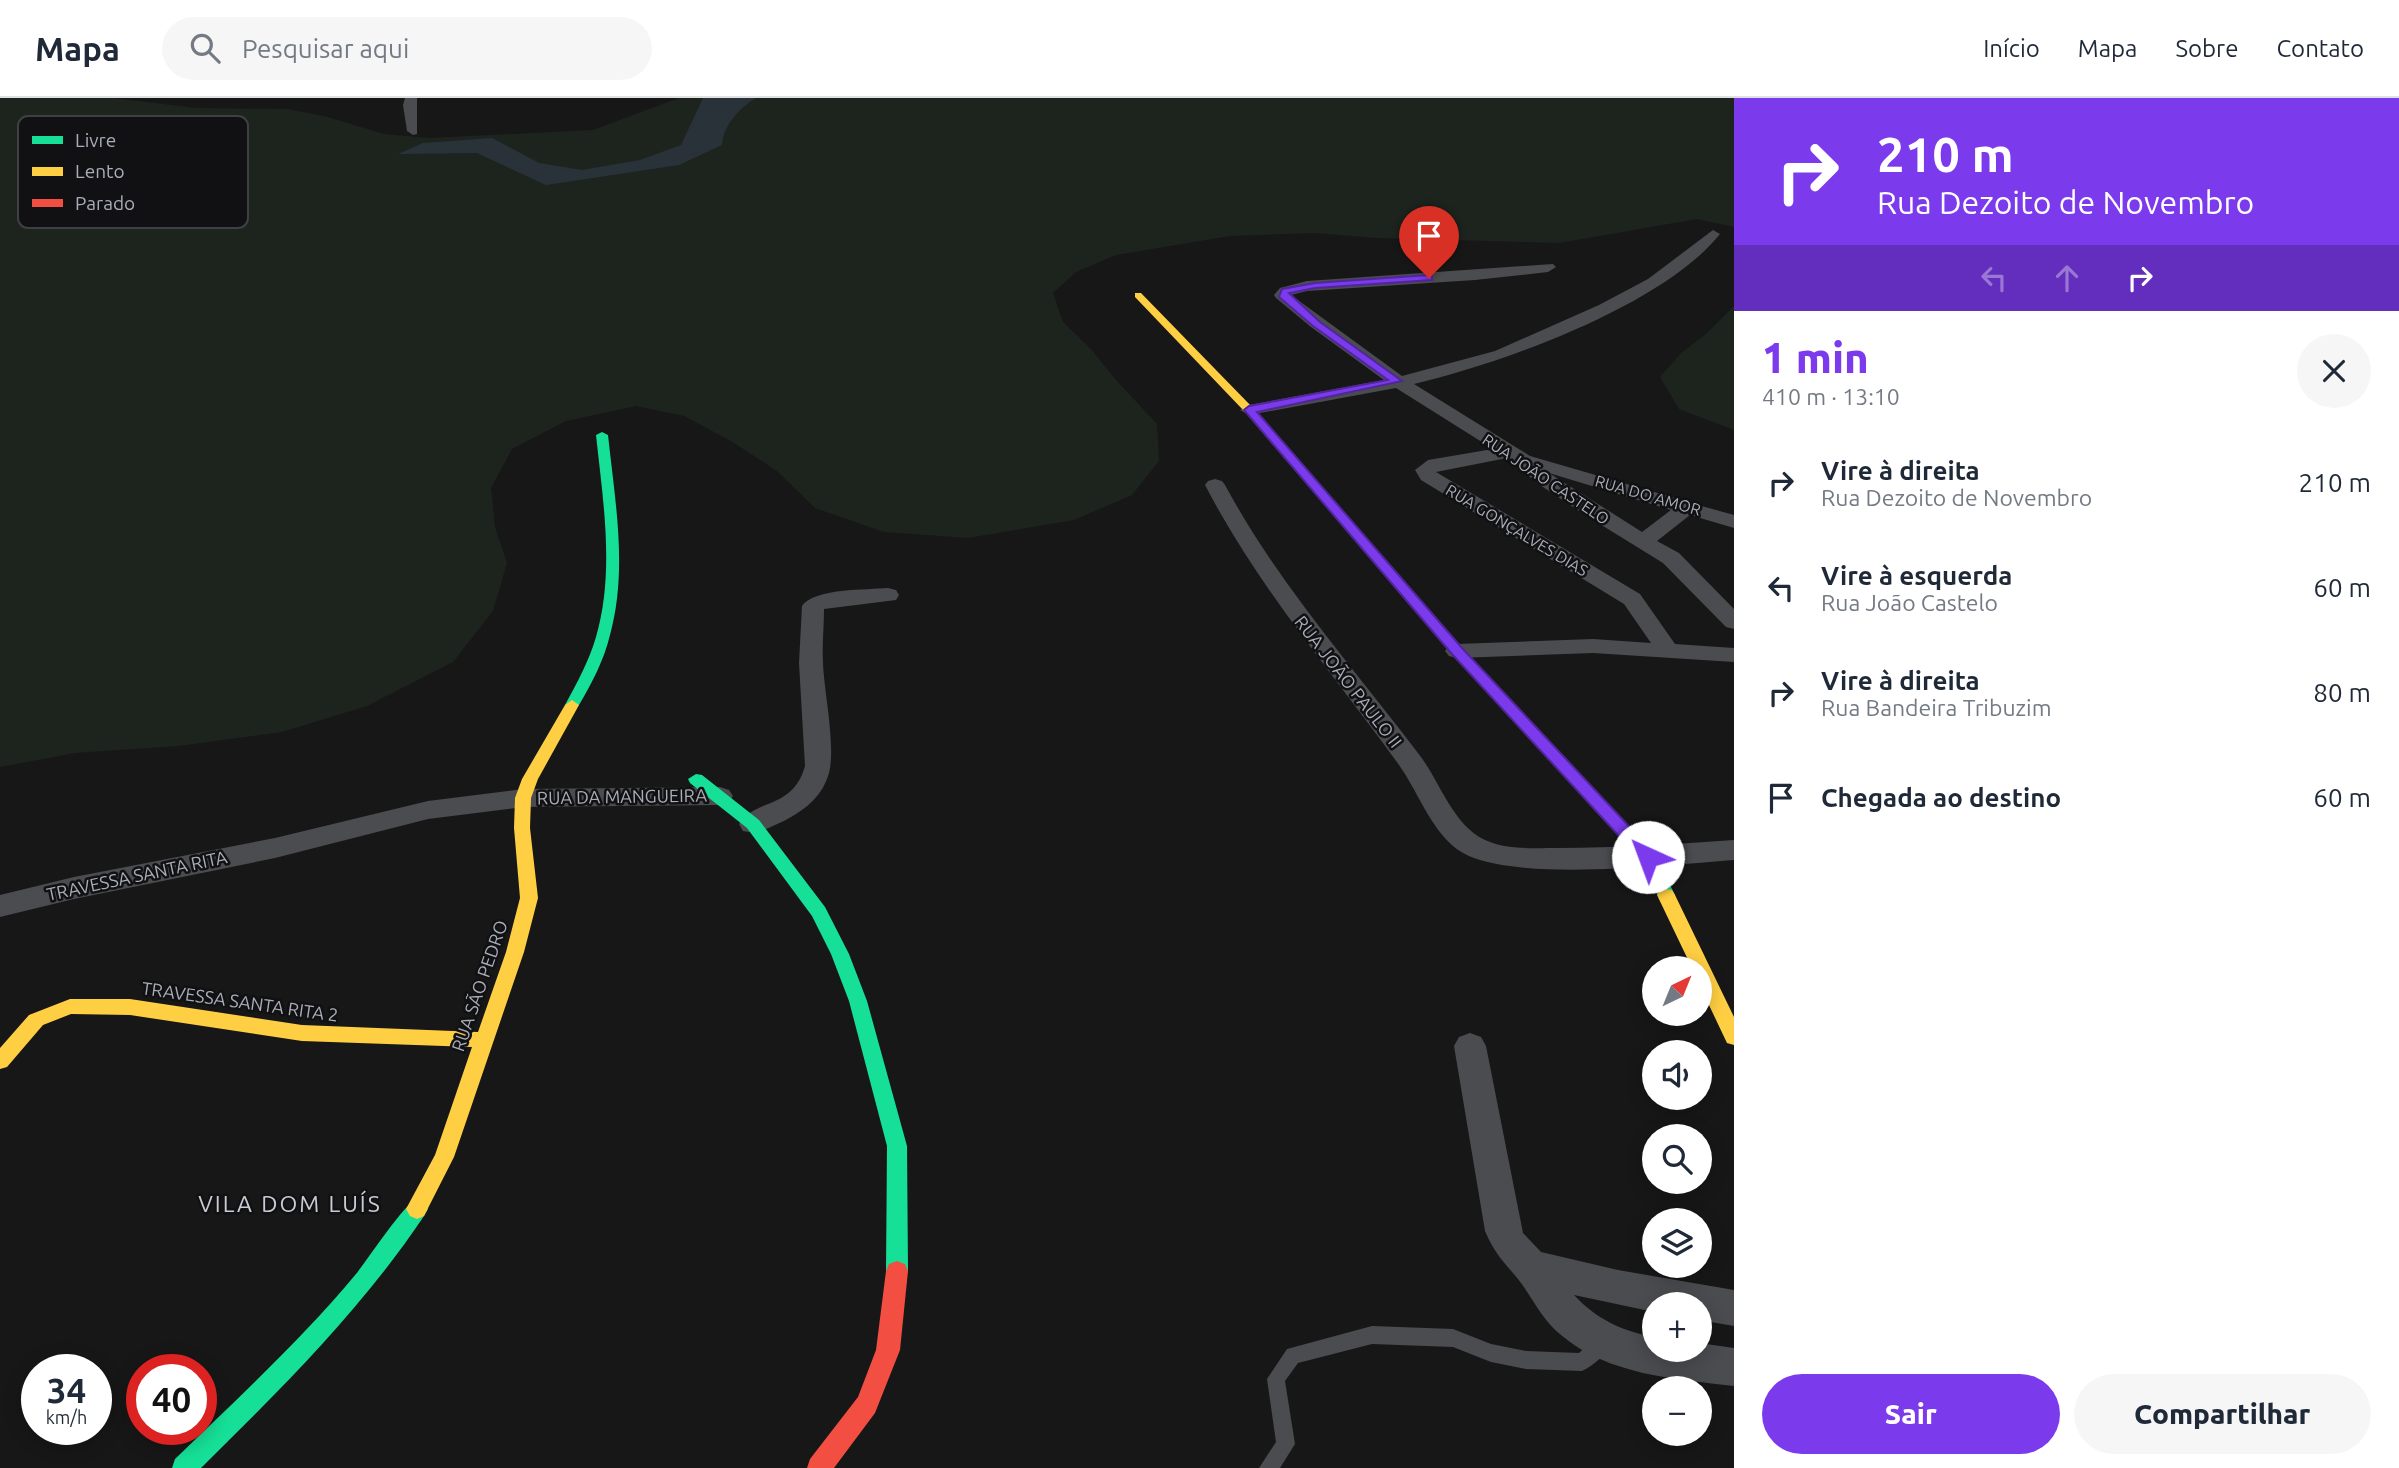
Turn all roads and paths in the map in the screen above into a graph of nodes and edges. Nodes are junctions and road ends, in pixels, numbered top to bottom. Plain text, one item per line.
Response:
1 (411, 98) edge
2 (413, 131) dead end
3 (1713, 234) dead end
4 (1548, 267) dead end
5 (1138, 295) dead end
6 (1397, 381) junction
7 (1249, 410) junction
8 (602, 435) dead end
9 (1514, 455) junction
10 (1215, 485) dead end
11 (1689, 506) junction
12 (1734, 522) edge
13 (1644, 541) junction
14 (888, 595) dead end
15 (1734, 622) edge
16 (1457, 651) junction
17 (1668, 651) junction
18 (1734, 655) edge
19 (696, 779) dead end
20 (720, 796) junction
21 (523, 798) junction
22 (754, 824) junction
23 (275, 848) joint
24 (1734, 850) edge
25 (1648, 857) junction
26 (0, 906) edge
27 (1734, 1037) edge
28 (484, 1041) junction
29 (1470, 1046) dead end
30 (0, 1061) edge
31 (1531, 1267) junction
32 (1734, 1308) edge
33 (1604, 1342) junction
34 (1734, 1367) edge
35 (184, 1468) edge
36 (819, 1468) edge
37 (1269, 1468) edge

1 - 2 street
3 - 6 street
4 - 6 street, RUA JOÃO CASTELO
5 - 7 street
6 - 7 street
6 - 9 street, RUA JOÃO CASTELO
7 - 16 street
8 - 21 street, RUA SÃO PEDRO
9 - 11 street, RUA DO AMOR
9 - 13 street, RUA JOÃO CASTELO
9 - 17 street, RUA GONÇALVES DIAS
10 - 25 street, RUA JOÃO PAULO II
11 - 12 street, RUA DO AMOR
11 - 13 street
13 - 15 street, RUA JOÃO CASTELO
14 - 22 street
16 - 17 street
16 - 25 street
17 - 18 street
19 - 20 street, RUA DA MANGUEIRA
20 - 21 street, RUA DA MANGUEIRA
20 - 22 street, RUA DA MANGUEIRA
21 - 23 street, RUA DA MANGUEIRA
21 - 28 street, RUA SÃO PEDRO
22 - 36 street, RUA DA MANGUEIRA
23 - 26 street, TRAVESSA SANTA RITA
24 - 25 street, RUA JOÃO PAULO II
25 - 27 street
28 - 30 street, TRAVESSA SANTA RITA 2
28 - 35 street, RUA SÃO PEDRO
29 - 31 street
31 - 32 street
31 - 33 street
33 - 34 street
33 - 37 lane

